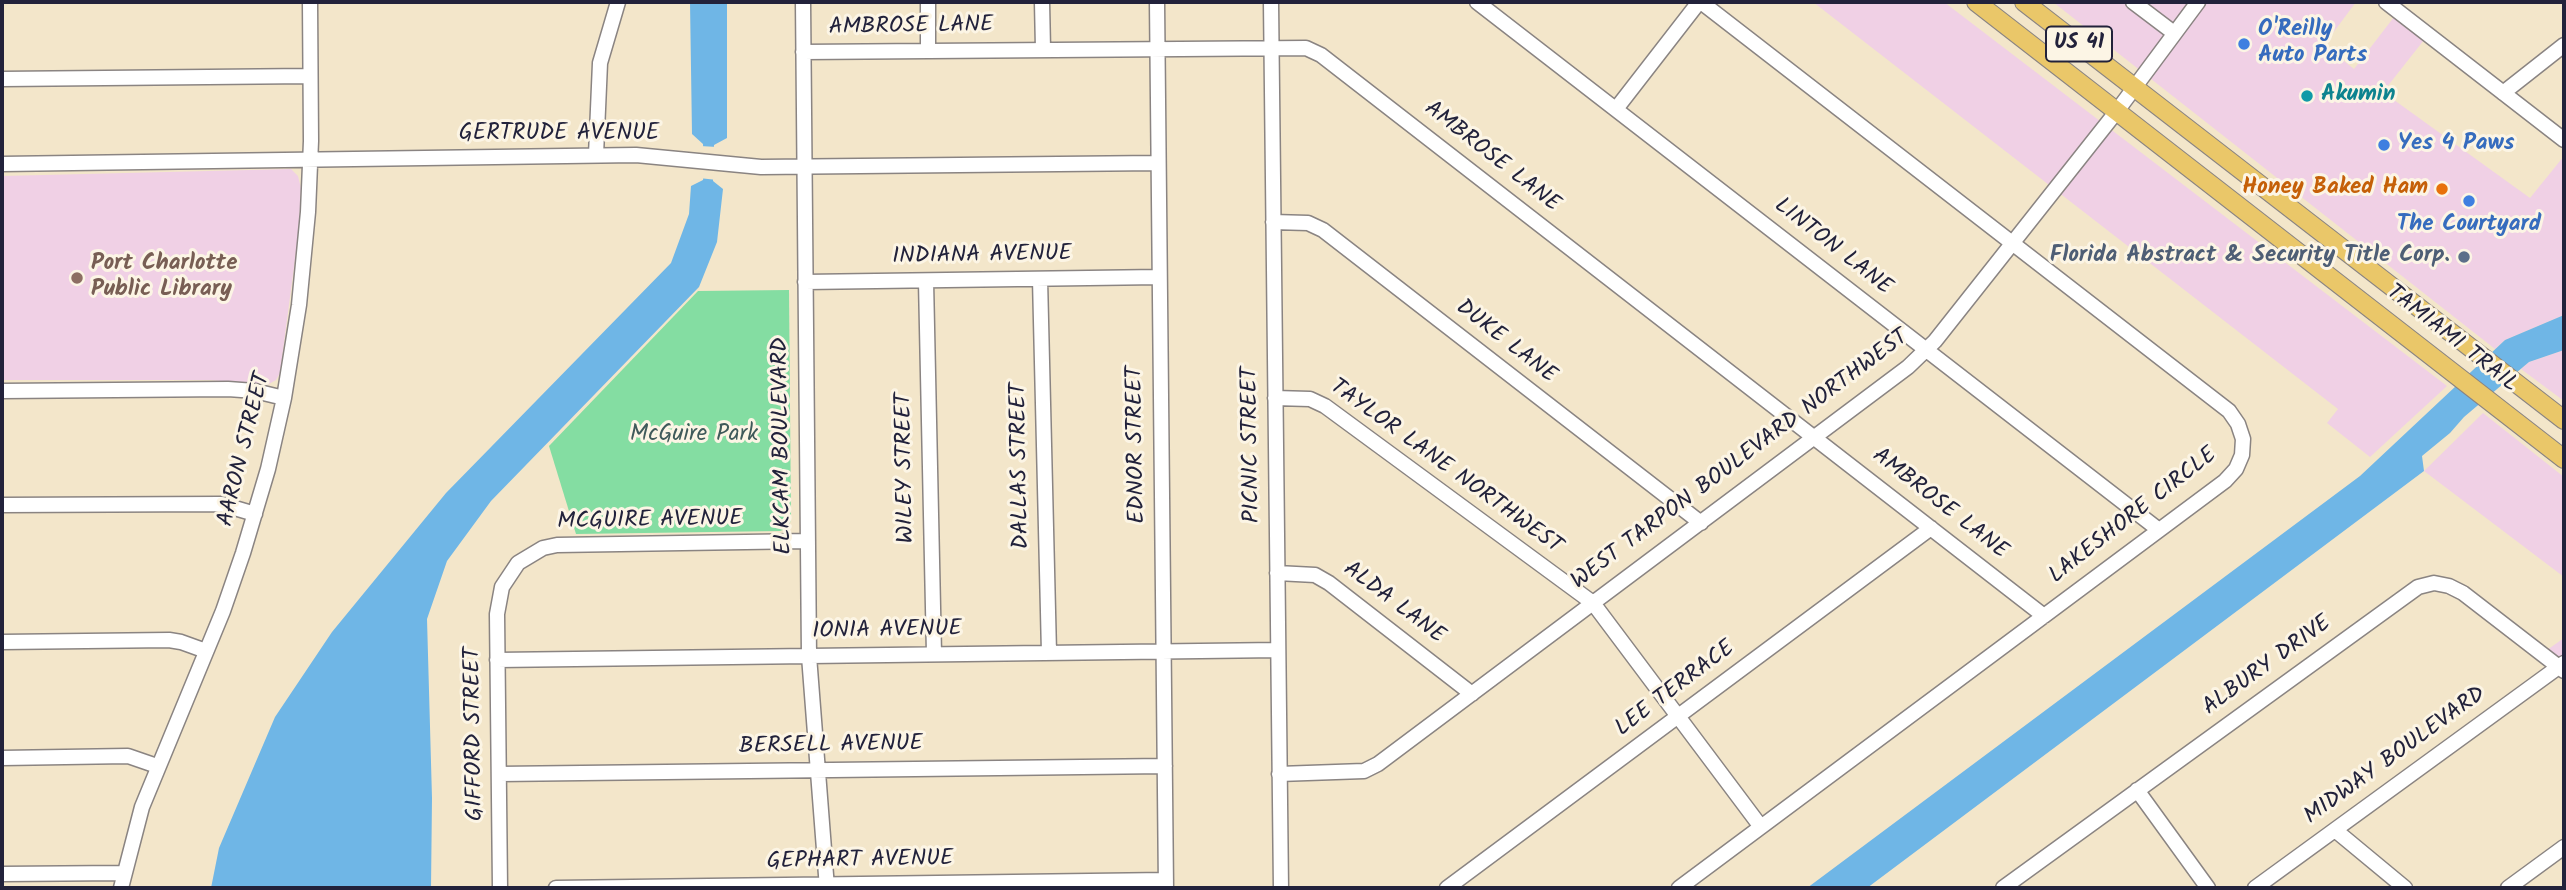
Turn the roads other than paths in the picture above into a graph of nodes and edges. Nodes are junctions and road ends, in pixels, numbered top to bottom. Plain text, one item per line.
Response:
1 (310, 2) edge
2 (618, 2) edge
3 (803, 2) edge
4 (928, 2) edge
5 (1042, 2) edge
6 (1157, 2) edge
7 (1271, 2) edge
8 (1477, 2) edge
9 (1700, 2) edge
10 (1976, 2) edge
11 (2024, 2) edge
12 (2133, 2) edge
13 (2198, 2) edge
14 (2390, 3) edge
15 (2174, 33) junction
16 (2564, 45) edge
17 (1271, 47) junction
18 (1157, 48) junction
19 (1043, 50) junction
20 (928, 51) junction
21 (803, 52) junction
22 (310, 76) junction
23 (2, 79) edge
24 (2134, 87) junction
25 (2503, 93) junction
26 (1616, 109) junction
27 (2117, 111) junction
28 (2564, 140) edge
29 (596, 155) junction
30 (310, 159) junction
31 (1158, 163) junction
32 (2, 164) edge
33 (804, 167) junction
34 (1273, 222) junction
35 (2011, 242) junction
36 (1159, 278) junction
37 (1040, 279) junction
38 (926, 281) junction
39 (805, 282) junction
40 (1926, 350) junction
41 (2, 391) edge
42 (284, 398) junction
43 (1275, 398) junction
44 (2564, 420) edge
45 (1815, 438) junction
46 (2564, 459) edge
47 (2, 505) edge
48 (255, 514) junction
49 (1701, 523) junction
50 (1931, 528) junction
51 (2159, 530) junction
52 (808, 541) junction
53 (1277, 573) junction
54 (506, 580) joint
55 (1593, 603) junction
56 (2044, 616) junction
57 (2, 642) edge
58 (1278, 650) junction
59 (206, 651) junction
60 (1163, 651) junction
61 (1049, 653) junction
62 (934, 654) junction
63 (809, 656) junction
64 (498, 660) junction
65 (2562, 667) edge
66 (1472, 694) junction
67 (1678, 717) junction
68 (2, 758) edge
69 (157, 766) junction
70 (1164, 766) junction
71 (818, 770) junction
72 (499, 774) junction
73 (1279, 774) junction
74 (2137, 790) junction
75 (1760, 827) junction
76 (2335, 830) junction
77 (2564, 847) edge
78 (123, 873) junction
79 (2, 874) edge
80 (1166, 884) edge
81 (826, 887) edge
82 (121, 888) edge
83 (500, 888) edge
84 (556, 888) edge
85 (1281, 888) edge
86 (1447, 888) edge
87 (1679, 888) edge
88 (2003, 888) edge
89 (2208, 888) edge
90 (2255, 888) edge
91 (2405, 888) edge
92 (2508, 888) edge

1 - 22 street, AARON STREET
2 - 29 street
3 - 21 street, ELKCAM BOULEVARD
4 - 20 street
5 - 19 street
6 - 18 street, EDNOR STREET
7 - 17 street, PICNIC STREET
8 - 26 street, LINTON LANE
9 - 26 street
9 - 35 street, LAKESHORE CIRCLE
10 - 27 main road, TAMIAMI TRAIL / US 41
11 - 24 main road, TAMIAMI TRAIL / US 41
12 - 15 street
13 - 15 street, WEST TARPON BOULEVARD NORTHWEST
14 - 25 street
15 - 24 street, WEST TARPON BOULEVARD NORTHWEST
16 - 25 street
17 - 18 street, AMBROSE LANE
17 - 34 street, PICNIC STREET
17 - 45 street, AMBROSE LANE
18 - 19 street, AMBROSE LANE
18 - 31 street, EDNOR STREET
19 - 20 street, AMBROSE LANE
20 - 21 street, AMBROSE LANE
21 - 33 street, ELKCAM BOULEVARD
22 - 23 street
22 - 30 street, AARON STREET
24 - 27 street, WEST TARPON BOULEVARD NORTHWEST
24 - 44 main road, TAMIAMI TRAIL / US 41
25 - 28 street
26 - 40 street, LINTON LANE
27 - 35 street, WEST TARPON BOULEVARD NORTHWEST
27 - 46 main road, TAMIAMI TRAIL / US 41
29 - 30 street, GERTRUDE AVENUE
29 - 33 street, GERTRUDE AVENUE
30 - 32 street, GERTRUDE AVENUE
30 - 42 street, AARON STREET
31 - 33 street, GERTRUDE AVENUE
31 - 36 street, EDNOR STREET
33 - 39 street, ELKCAM BOULEVARD
34 - 43 street, PICNIC STREET
34 - 49 street, DUKE LANE
35 - 40 street, WEST TARPON BOULEVARD NORTHWEST
35 - 51 street, LAKESHORE CIRCLE
36 - 37 street, INDIANA AVENUE
36 - 60 street, EDNOR STREET
37 - 38 street, INDIANA AVENUE
37 - 61 street, DALLAS STREET
38 - 39 street, INDIANA AVENUE
38 - 62 street, WILEY STREET
39 - 52 street, ELKCAM BOULEVARD
40 - 45 street, WEST TARPON BOULEVARD NORTHWEST
40 - 51 street, LINTON LANE
41 - 42 street
42 - 48 street, AARON STREET
43 - 53 street, PICNIC STREET
43 - 55 street, TAYLOR LANE NORTHWEST
45 - 49 street, WEST TARPON BOULEVARD NORTHWEST
45 - 50 street, AMBROSE LANE
47 - 48 street
48 - 59 street, AARON STREET
49 - 55 street, WEST TARPON BOULEVARD NORTHWEST
50 - 56 street, AMBROSE LANE
50 - 67 street, LEE TERRACE
51 - 56 street, LAKESHORE CIRCLE
52 - 54 street, MCGUIRE AVENUE
52 - 63 street, ELKCAM BOULEVARD
53 - 58 street, PICNIC STREET
53 - 66 street, ALDA LANE
54 - 64 street, GIFFORD STREET
55 - 66 street, WEST TARPON BOULEVARD NORTHWEST
55 - 67 street, TAYLOR LANE NORTHWEST
56 - 75 street, LAKESHORE CIRCLE
57 - 59 street
58 - 60 street, IONIA AVENUE
58 - 73 street, PICNIC STREET
59 - 69 street, AARON STREET
60 - 61 street, IONIA AVENUE
60 - 70 street, EDNOR STREET
61 - 62 street, IONIA AVENUE
62 - 63 street, IONIA AVENUE
63 - 64 street, IONIA AVENUE
63 - 71 street, ELKCAM BOULEVARD
64 - 72 street, GIFFORD STREET
65 - 74 street, ALBURY DRIVE
65 - 76 street, MIDWAY BOULEVARD
66 - 73 street, WEST TARPON BOULEVARD NORTHWEST
67 - 75 street, TAYLOR LANE NORTHWEST
67 - 86 street, LEE TERRACE
68 - 69 street
69 - 78 street, AARON STREET
70 - 71 street, BERSELL AVENUE
70 - 80 street, EDNOR STREET
71 - 72 street, BERSELL AVENUE
71 - 81 street, ELKCAM BOULEVARD
72 - 83 street, GIFFORD STREET
73 - 85 street, PICNIC STREET
74 - 88 street, ALBURY DRIVE
74 - 89 street
75 - 87 street, LAKESHORE CIRCLE
76 - 90 street, MIDWAY BOULEVARD
76 - 91 street
77 - 92 street
78 - 79 street
78 - 82 street, AARON STREET
80 - 81 street, GEPHART AVENUE
81 - 84 street, GEPHART AVENUE

